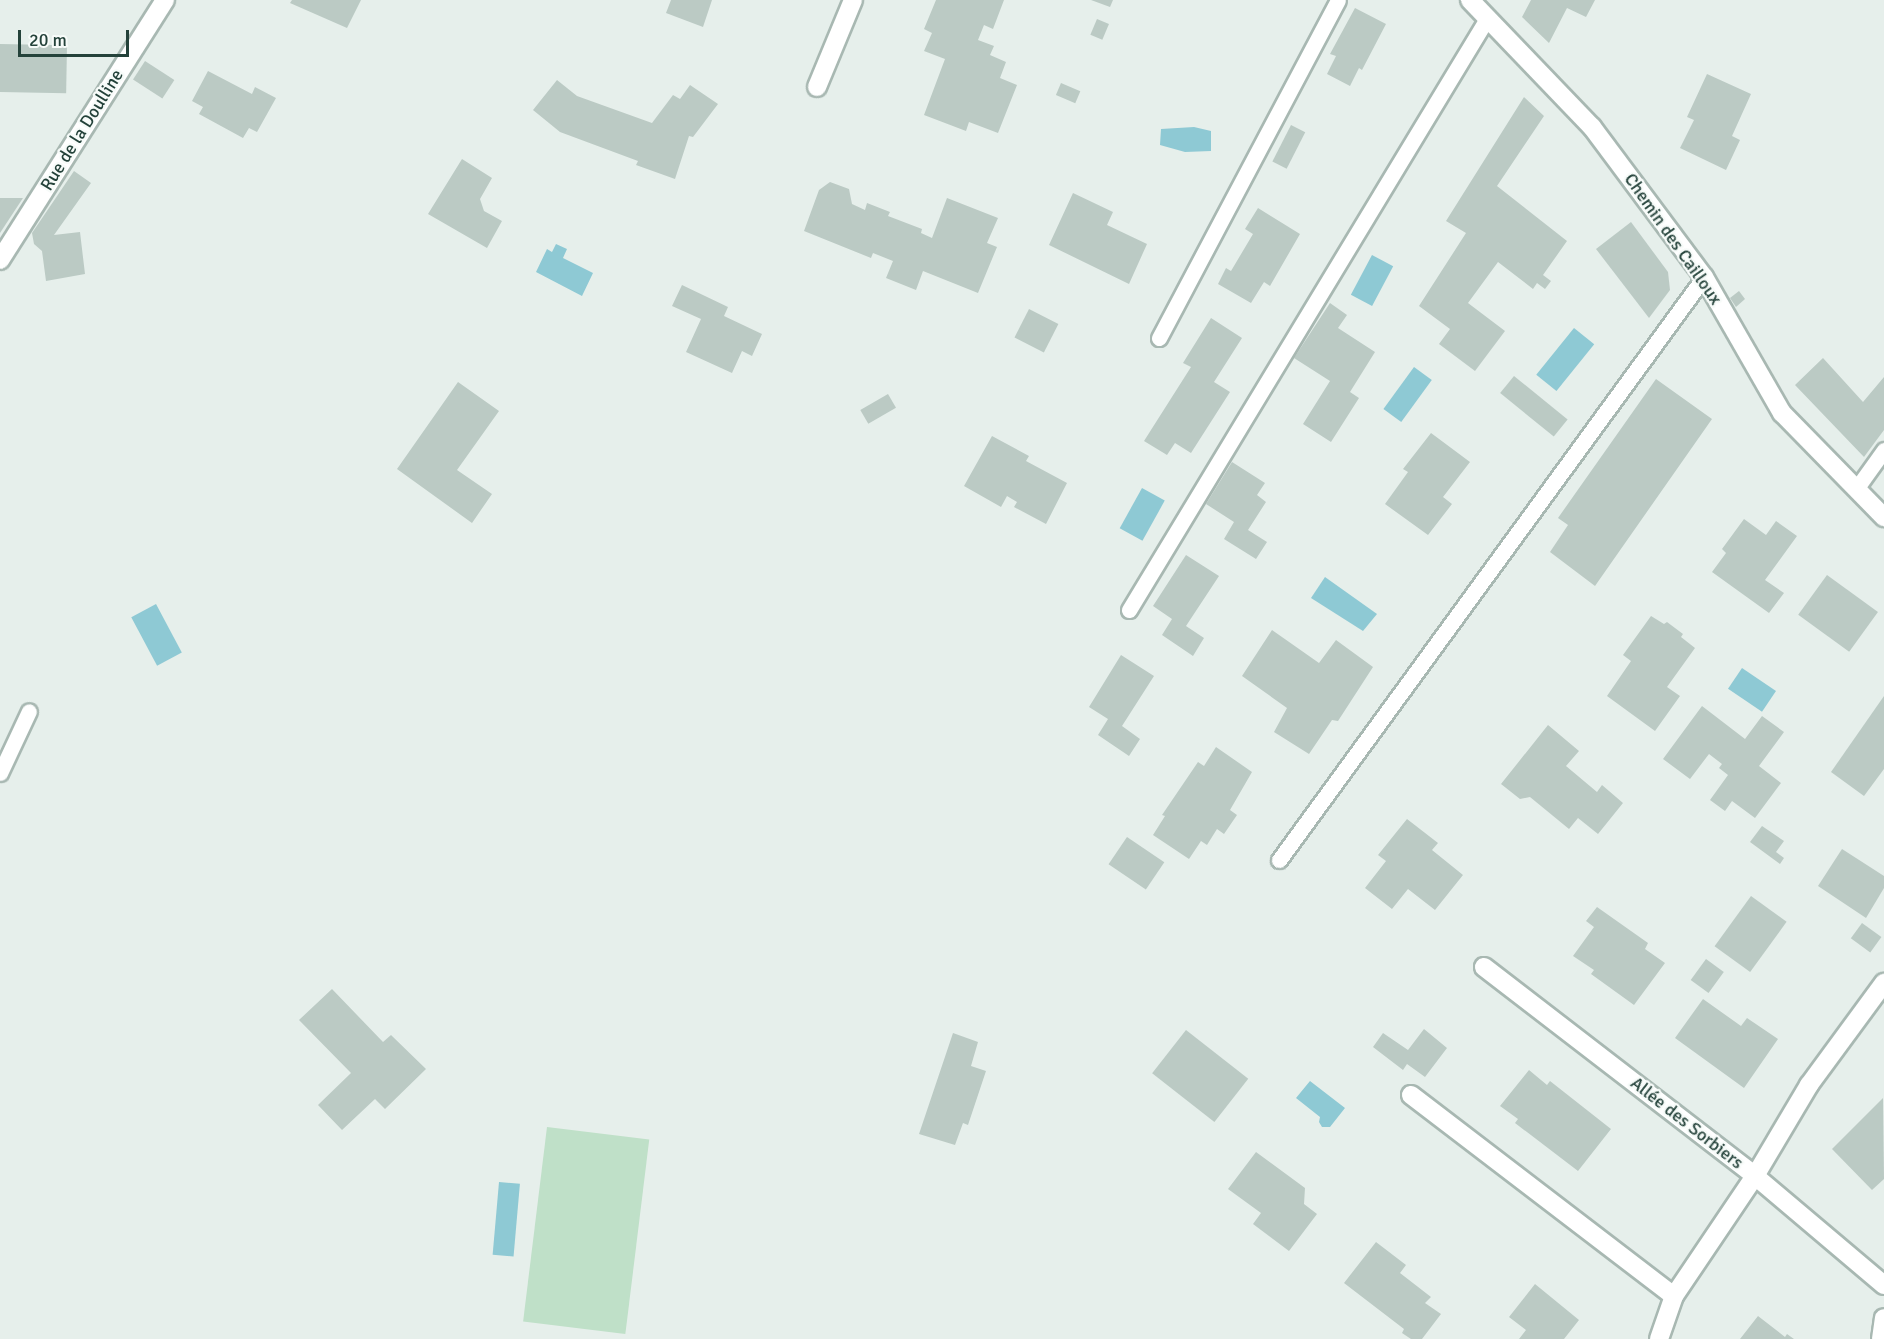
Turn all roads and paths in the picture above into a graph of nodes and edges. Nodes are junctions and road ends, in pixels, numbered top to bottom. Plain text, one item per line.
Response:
1 (165, 0) edge
2 (853, 0) edge
3 (1338, 0) edge
4 (1470, 0) edge
5 (1488, 16) junction
6 (817, 87) dead end
7 (0, 260) edge
8 (1704, 277) junction
9 (1159, 338) dead end
10 (1884, 450) edge
11 (1856, 489) junction
12 (1884, 517) edge
13 (1129, 610) dead end
14 (29, 711) dead end
15 (0, 772) edge
16 (1279, 860) dead end
17 (1484, 966) dead end
18 (1884, 983) edge
19 (1411, 1095) dead end
20 (1755, 1176) junction
21 (1884, 1286) edge
22 (1674, 1296) junction
23 (1884, 1318) edge
24 (1659, 1339) edge
25 (1881, 1339) edge

1 - 7 street, Rue de la Doulline
2 - 6 street
3 - 9 lane
4 - 5 street, Chemin des Cailloux
5 - 8 street, Chemin des Cailloux
5 - 13 lane
8 - 11 street, Chemin des Cailloux
8 - 16 lane
10 - 11 lane
11 - 12 street, Chemin des Cailloux
14 - 15 lane
17 - 20 street, Allée des Sorbiers
18 - 20 street
19 - 22 street
20 - 21 street, Allée des Sorbiers
20 - 22 street
22 - 24 street
23 - 25 street

